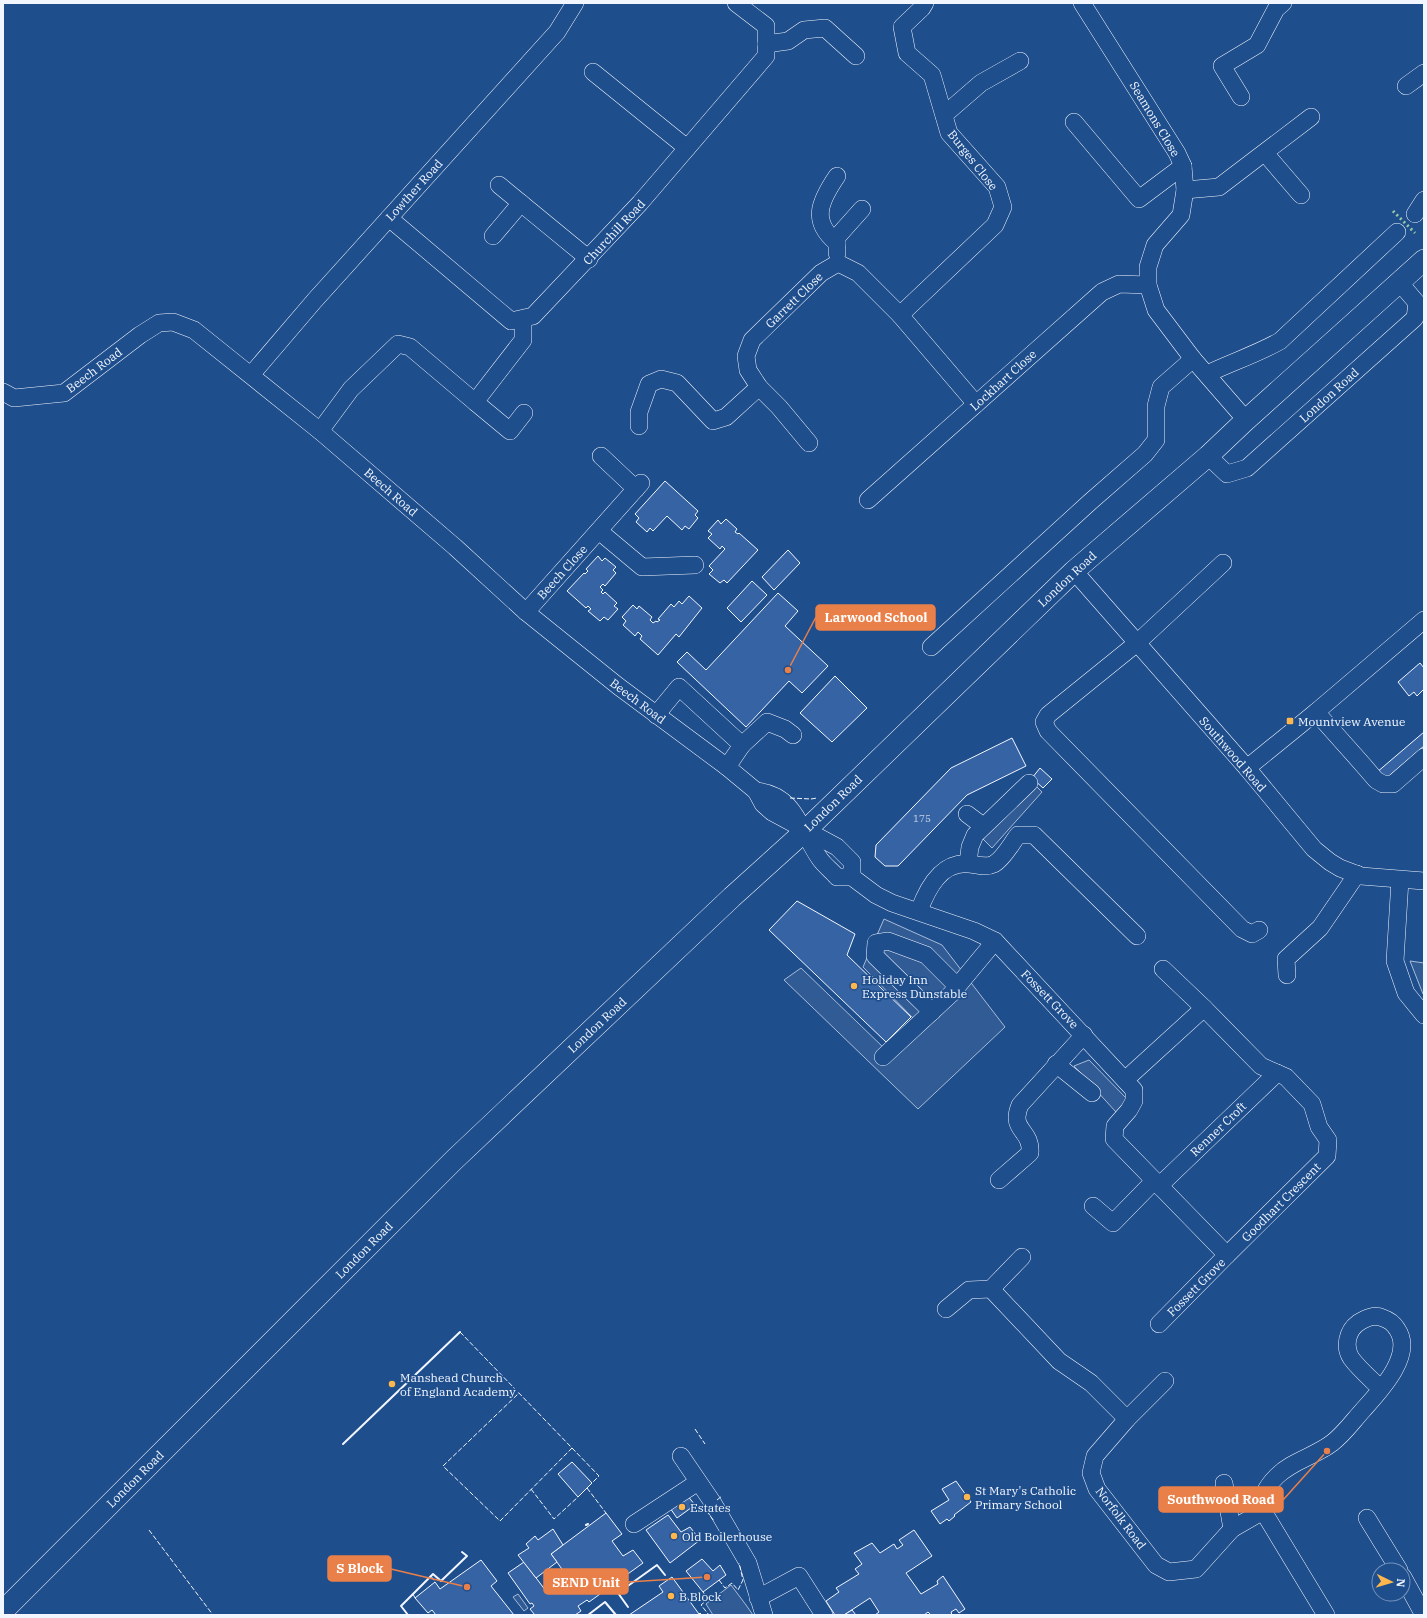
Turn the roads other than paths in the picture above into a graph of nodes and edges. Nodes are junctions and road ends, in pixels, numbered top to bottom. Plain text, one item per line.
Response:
1 (574, 3) edge
2 (736, 3) edge
3 (1082, 3) edge
4 (1283, 3) edge
5 (924, 6) edge
6 (766, 44) junction
7 (856, 56) dead end
8 (1020, 61) dead end
9 (593, 72) dead end
10 (1424, 73) edge
11 (1406, 86) dead end
12 (1241, 97) dead end
13 (944, 115) junction
14 (1311, 117) dead end
15 (1074, 122) dead end
16 (687, 148) junction
17 (1265, 152) junction
18 (1183, 166) junction
19 (836, 176) dead end
20 (499, 186) dead end
21 (1185, 190) junction
22 (1301, 195) dead end
23 (521, 203) junction
24 (862, 209) dead end
25 (388, 218) junction
26 (1397, 232) dead end
27 (493, 236) dead end
28 (837, 243) junction
29 (589, 259) junction
30 (1424, 260) edge
31 (838, 263) junction
32 (1400, 283) junction
33 (1148, 285) junction
34 (900, 315) junction
35 (523, 319) junction
36 (1193, 359) junction
37 (1207, 374) junction
38 (251, 375) junction
39 (759, 387) junction
40 (3, 392) edge
41 (476, 402) junction
42 (976, 404) junction
43 (524, 413) dead end
44 (1246, 420) junction
45 (638, 426) dead end
46 (320, 431) junction
47 (809, 443) dead end
48 (601, 456) dead end
49 (1208, 456) junction
50 (868, 500) dead end
51 (599, 531) junction
52 (1224, 563) dead end
53 (695, 564) dead end
54 (1074, 572) junction
55 (526, 612) junction
56 (1424, 620) edge
57 (1137, 644) junction
58 (931, 647) dead end
59 (1316, 712) junction
60 (656, 715) junction
61 (793, 735) dead end
62 (742, 745) junction
63 (1424, 757) edge
64 (727, 767) junction
65 (1247, 768) junction
66 (1028, 783) dead end
67 (967, 814) dead end
68 (983, 826) junction
69 (805, 831) junction
70 (968, 863) junction
71 (1357, 874) junction
72 (1400, 880) junction
73 (1424, 881) edge
74 (919, 911) junction
75 (1259, 930) dead end
76 (1137, 936) dead end
77 (994, 941) junction
78 (1163, 969) dead end
79 (1287, 975) dead end
80 (957, 986) junction
81 (1204, 1008) junction
82 (932, 1012) junction
83 (1424, 1015) edge
84 (1084, 1035) junction
85 (884, 1057) dead end
86 (1056, 1064) junction
87 (1277, 1073) junction
88 (1125, 1080) junction
89 (1092, 1093) dead end
90 (999, 1180) dead end
91 (1157, 1183) junction
92 (1093, 1206) dead end
93 (1227, 1255) junction
94 (1022, 1257) dead end
95 (991, 1289) junction
96 (946, 1310) dead end
97 (1159, 1324) dead end
98 (1165, 1381) dead end
99 (1381, 1389) dead end
100 (1127, 1419) junction
101 (681, 1456) dead end
102 (698, 1482) junction
103 (1224, 1483) dead end
104 (1263, 1511) junction
105 (1367, 1518) dead end
106 (634, 1524) dead end
107 (1232, 1529) junction
108 (1394, 1562) edge
109 (1411, 1593) edge
110 (757, 1606) edge
111 (3, 1611) edge
112 (1420, 1611) edge
113 (824, 1615) edge
114 (1326, 1615) edge

1 - 25 street, Lowther Road
2 - 6 street, Churchill Road
3 - 18 street, Seamons Close
4 - 12 street
5 - 13 street, Burges Close
6 - 7 street
6 - 16 street, Churchill Road
8 - 13 street
9 - 16 street
10 - 11 street
13 - 34 street, Burges Close
14 - 17 street
15 - 18 street
16 - 29 street, Churchill Road
17 - 21 street
17 - 22 street
18 - 21 street, Seamons Close
19 - 28 street
20 - 23 street
21 - 33 street, Seamons Close
23 - 27 street
23 - 29 street
24 - 28 street
25 - 35 street
25 - 38 street, Lowther Road
26 - 37 street
28 - 31 street
29 - 35 street, Churchill Road
30 - 32 main road, London Road
31 - 34 street
31 - 39 street, Garrett Close
32 - 44 main road, London Road
32 - 49 street, London Road
33 - 36 street, Seamons Close
33 - 42 street, Lockhart Close
34 - 42 street
35 - 41 street
36 - 37 street, Seamons Close
36 - 58 street
37 - 44 street, Seamons Close
38 - 40 street, Beech Road
38 - 46 street, Beech Road
39 - 45 street
39 - 47 street, Garrett Close
41 - 43 street
41 - 46 street
42 - 50 street, Lockhart Close
44 - 49 main road, London Road
46 - 55 street, Beech Road
48 - 51 street, Beech Close
49 - 54 main road, London Road
51 - 53 street
51 - 55 street, Beech Close
52 - 57 street
54 - 57 street, Southwood Road
54 - 69 main road, London Road
55 - 60 street, Beech Road
56 - 59 street
57 - 65 street, Southwood Road
57 - 75 street
59 - 63 street
59 - 65 street
60 - 62 street
60 - 64 street, Beech Road
61 - 62 street
62 - 64 street
64 - 69 street, Beech Road
65 - 71 street, Southwood Road
66 - 68 street
67 - 68 street
68 - 70 street
69 - 74 street, Fossett Grove
69 - 111 main road, London Road
70 - 74 street
70 - 76 street
71 - 72 street, Southwood Road
71 - 79 street
72 - 73 street, Southwood Road
72 - 83 street
74 - 77 street, Fossett Grove
77 - 80 street
77 - 84 street, Fossett Grove
78 - 81 street, Goodhart Crescent
80 - 82 street
80 - 82 street
81 - 87 street, Goodhart Crescent
81 - 88 street
82 - 85 street
84 - 86 street
84 - 88 street, Fossett Grove
86 - 89 street
86 - 90 street
87 - 91 street, Renner Croft
87 - 93 street, Goodhart Crescent
88 - 91 street, Fossett Grove
91 - 92 street
91 - 93 street, Fossett Grove
93 - 97 street, Fossett Grove
94 - 95 street
95 - 96 street
95 - 100 street
98 - 100 street, Norfolk Road
99 - 104 street
100 - 107 street, Norfolk Road
101 - 102 street
102 - 106 street
102 - 110 street
103 - 107 street
104 - 107 street, Norfolk Road
104 - 114 street
105 - 108 street
109 - 112 street
110 - 113 street

